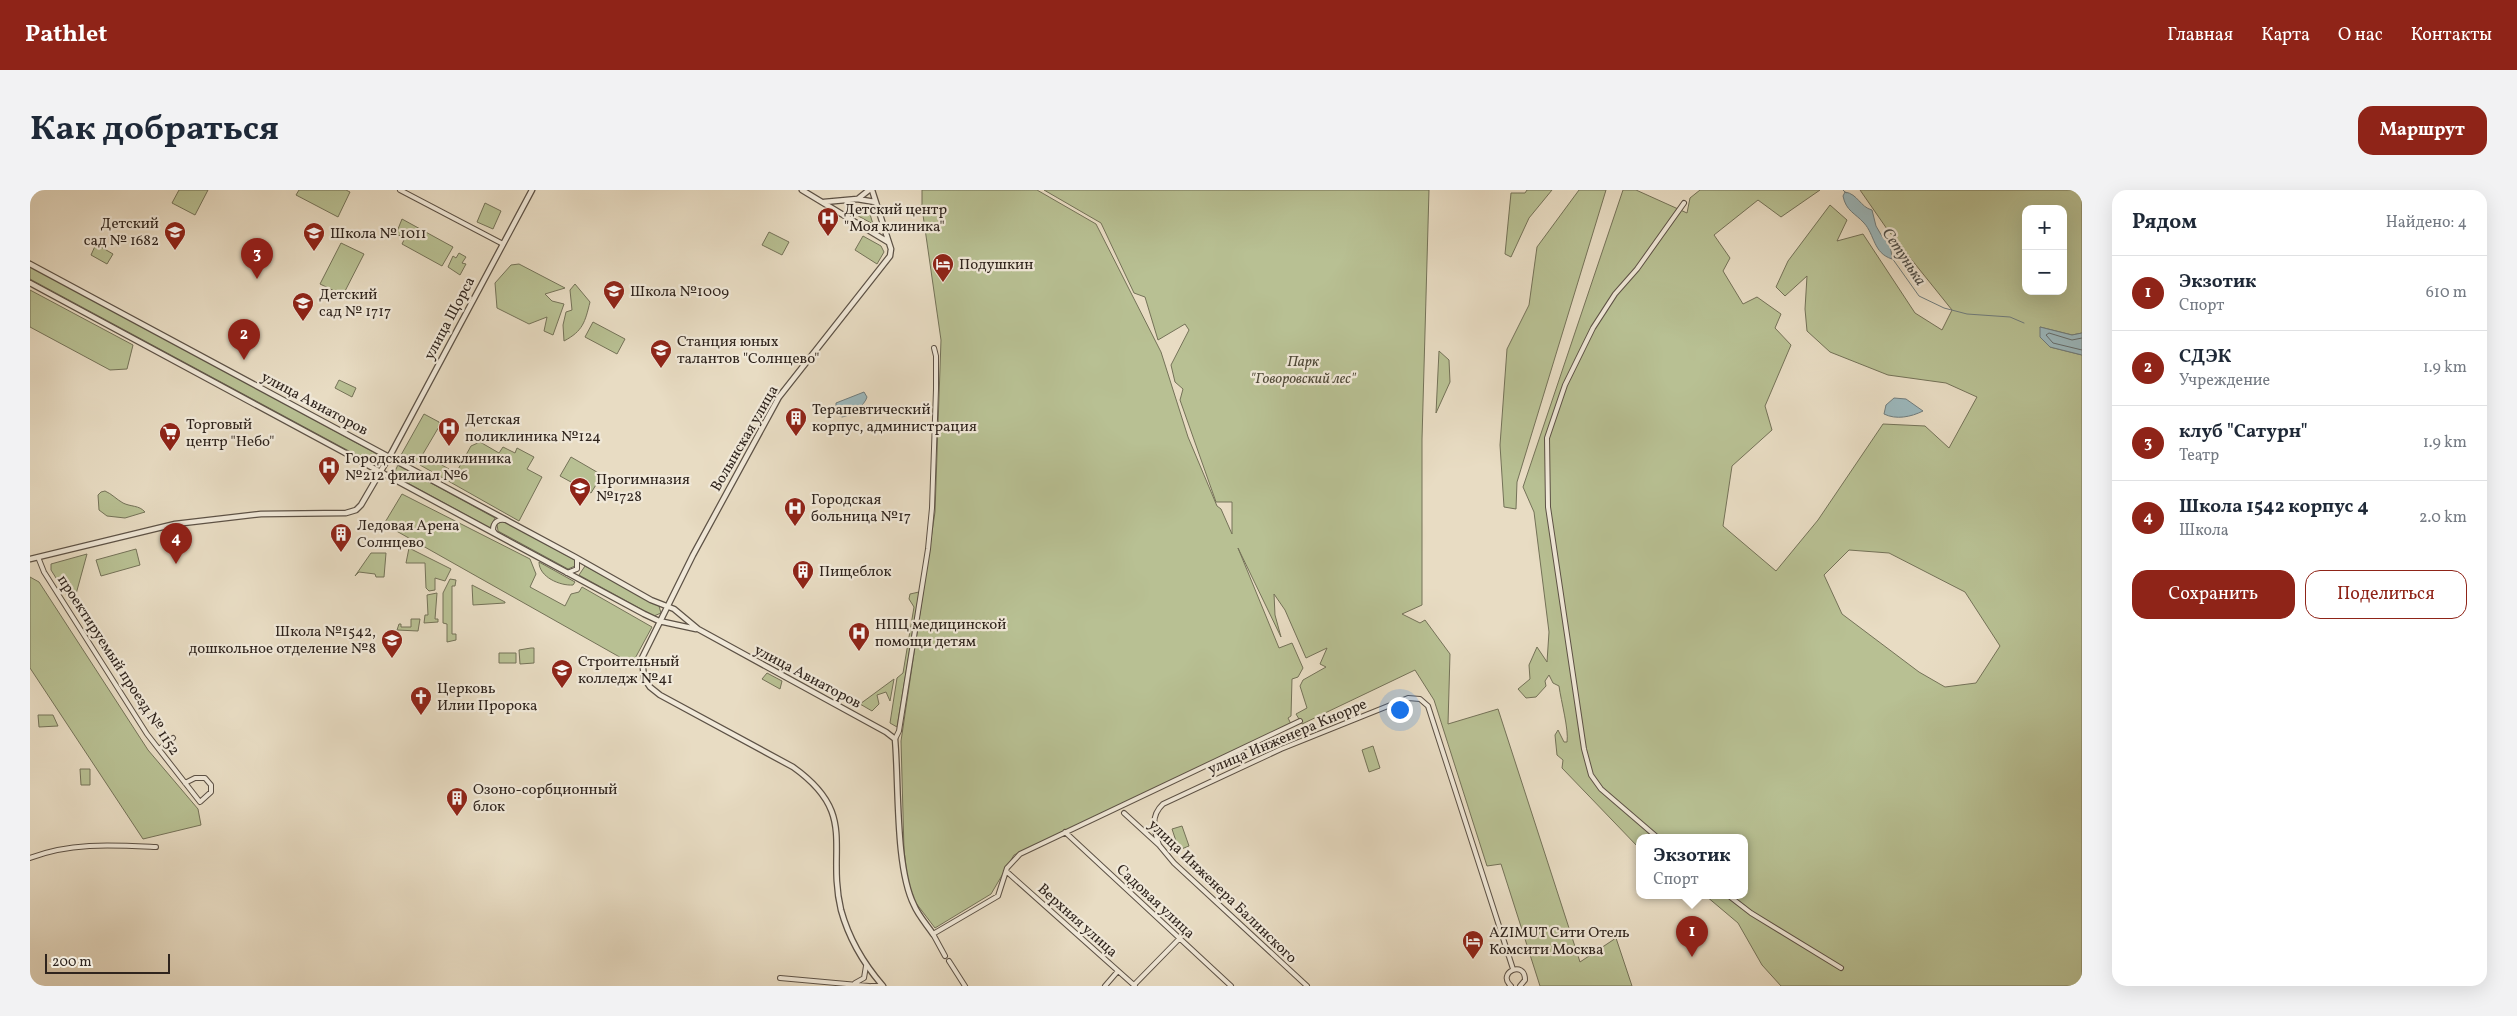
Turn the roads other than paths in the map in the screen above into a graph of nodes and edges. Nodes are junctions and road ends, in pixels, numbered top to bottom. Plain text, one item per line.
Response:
1 (400, 190) edge
2 (532, 190) edge
3 (802, 190) edge
4 (870, 190) edge
5 (818, 199) junction
6 (857, 199) junction
7 (875, 202) junction
8 (1684, 203) dead end
9 (884, 226) junction
10 (866, 227) junction
11 (889, 243) junction
12 (503, 244) junction
13 (30, 264) edge
14 (30, 282) edge
15 (934, 348) dead end
16 (389, 458) junction
17 (380, 473) junction
18 (505, 520) junction
19 (497, 535) junction
20 (38, 557) junction
21 (576, 557) junction
22 (30, 559) edge
23 (567, 573) junction
24 (667, 607) junction
25 (659, 621) junction
26 (698, 629) junction
27 (1300, 721) dead end
28 (173, 738) dead end
29 (895, 739) junction
30 (159, 749) junction
31 (185, 783) junction
32 (1124, 813) dead end
33 (1065, 832) junction
34 (1653, 834) edge
35 (1159, 845) junction
36 (156, 848) dead end
37 (30, 858) edge
38 (1006, 871) junction
39 (1733, 899) edge
40 (933, 934) junction
41 (1180, 938) junction
42 (945, 956) dead end
43 (949, 961) dead end
44 (866, 966) junction
45 (1841, 968) dead end
46 (1513, 969) junction
47 (1118, 971) junction
48 (780, 978) dead end
49 (855, 983) junction
50 (1135, 985) edge
51 (870, 986) edge
52 (882, 986) edge
53 (965, 986) edge
54 (1104, 986) edge
55 (1232, 986) edge
56 (1307, 986) edge
57 (1512, 986) edge
58 (1520, 986) edge

1 - 12 street
2 - 12 street, улица Щорса
3 - 5 street
4 - 6 street
4 - 7 street
5 - 6 street
5 - 10 street
6 - 7 street
7 - 9 street
8 - 34 street
9 - 10 street
9 - 11 street
10 - 11 street
11 - 24 street, Волынская улица
12 - 16 street, улица Щорса
13 - 16 street, улица Авиаторов
14 - 17 street, улица Авиаторов
15 - 29 street
16 - 17 street, улица Щорса
16 - 18 street, улица Авиаторов
17 - 19 street, улица Авиаторов
17 - 20 street, улица Щорса
18 - 19 street
18 - 21 street, улица Авиаторов
19 - 23 street, улица Авиаторов
20 - 22 street, улица Щорса
20 - 30 street, проектируемый проезд № 1152
21 - 23 street
21 - 24 street, улица Авиаторов
23 - 25 street, улица Авиаторов
24 - 25 street
24 - 26 street, улица Авиаторов
25 - 26 street, улица Авиаторов
25 - 44 street
26 - 29 street, улица Авиаторов
27 - 33 street
28 - 30 street
29 - 40 street
30 - 31 street, проектируемый проезд № 1152
31 - 31 street, проектируемый проезд № 1152
32 - 35 street, улица Инженера Балинского
33 - 38 street
33 - 41 street, Садовая улица
35 - 46 street, улица Инженера Кнорре
35 - 56 street, улица Инженера Балинского
36 - 37 street
38 - 40 street
38 - 47 street, Верхняя улица
39 - 45 street
40 - 42 street
41 - 50 street
41 - 55 street, Садовая улица
43 - 53 street
44 - 49 street
44 - 52 street
46 - 57 street, улица Инженера Кнорре
46 - 58 street, улица Инженера Кнорре
47 - 50 street, Верхняя улица
47 - 54 street
48 - 49 street
49 - 51 street
51 - 52 street

